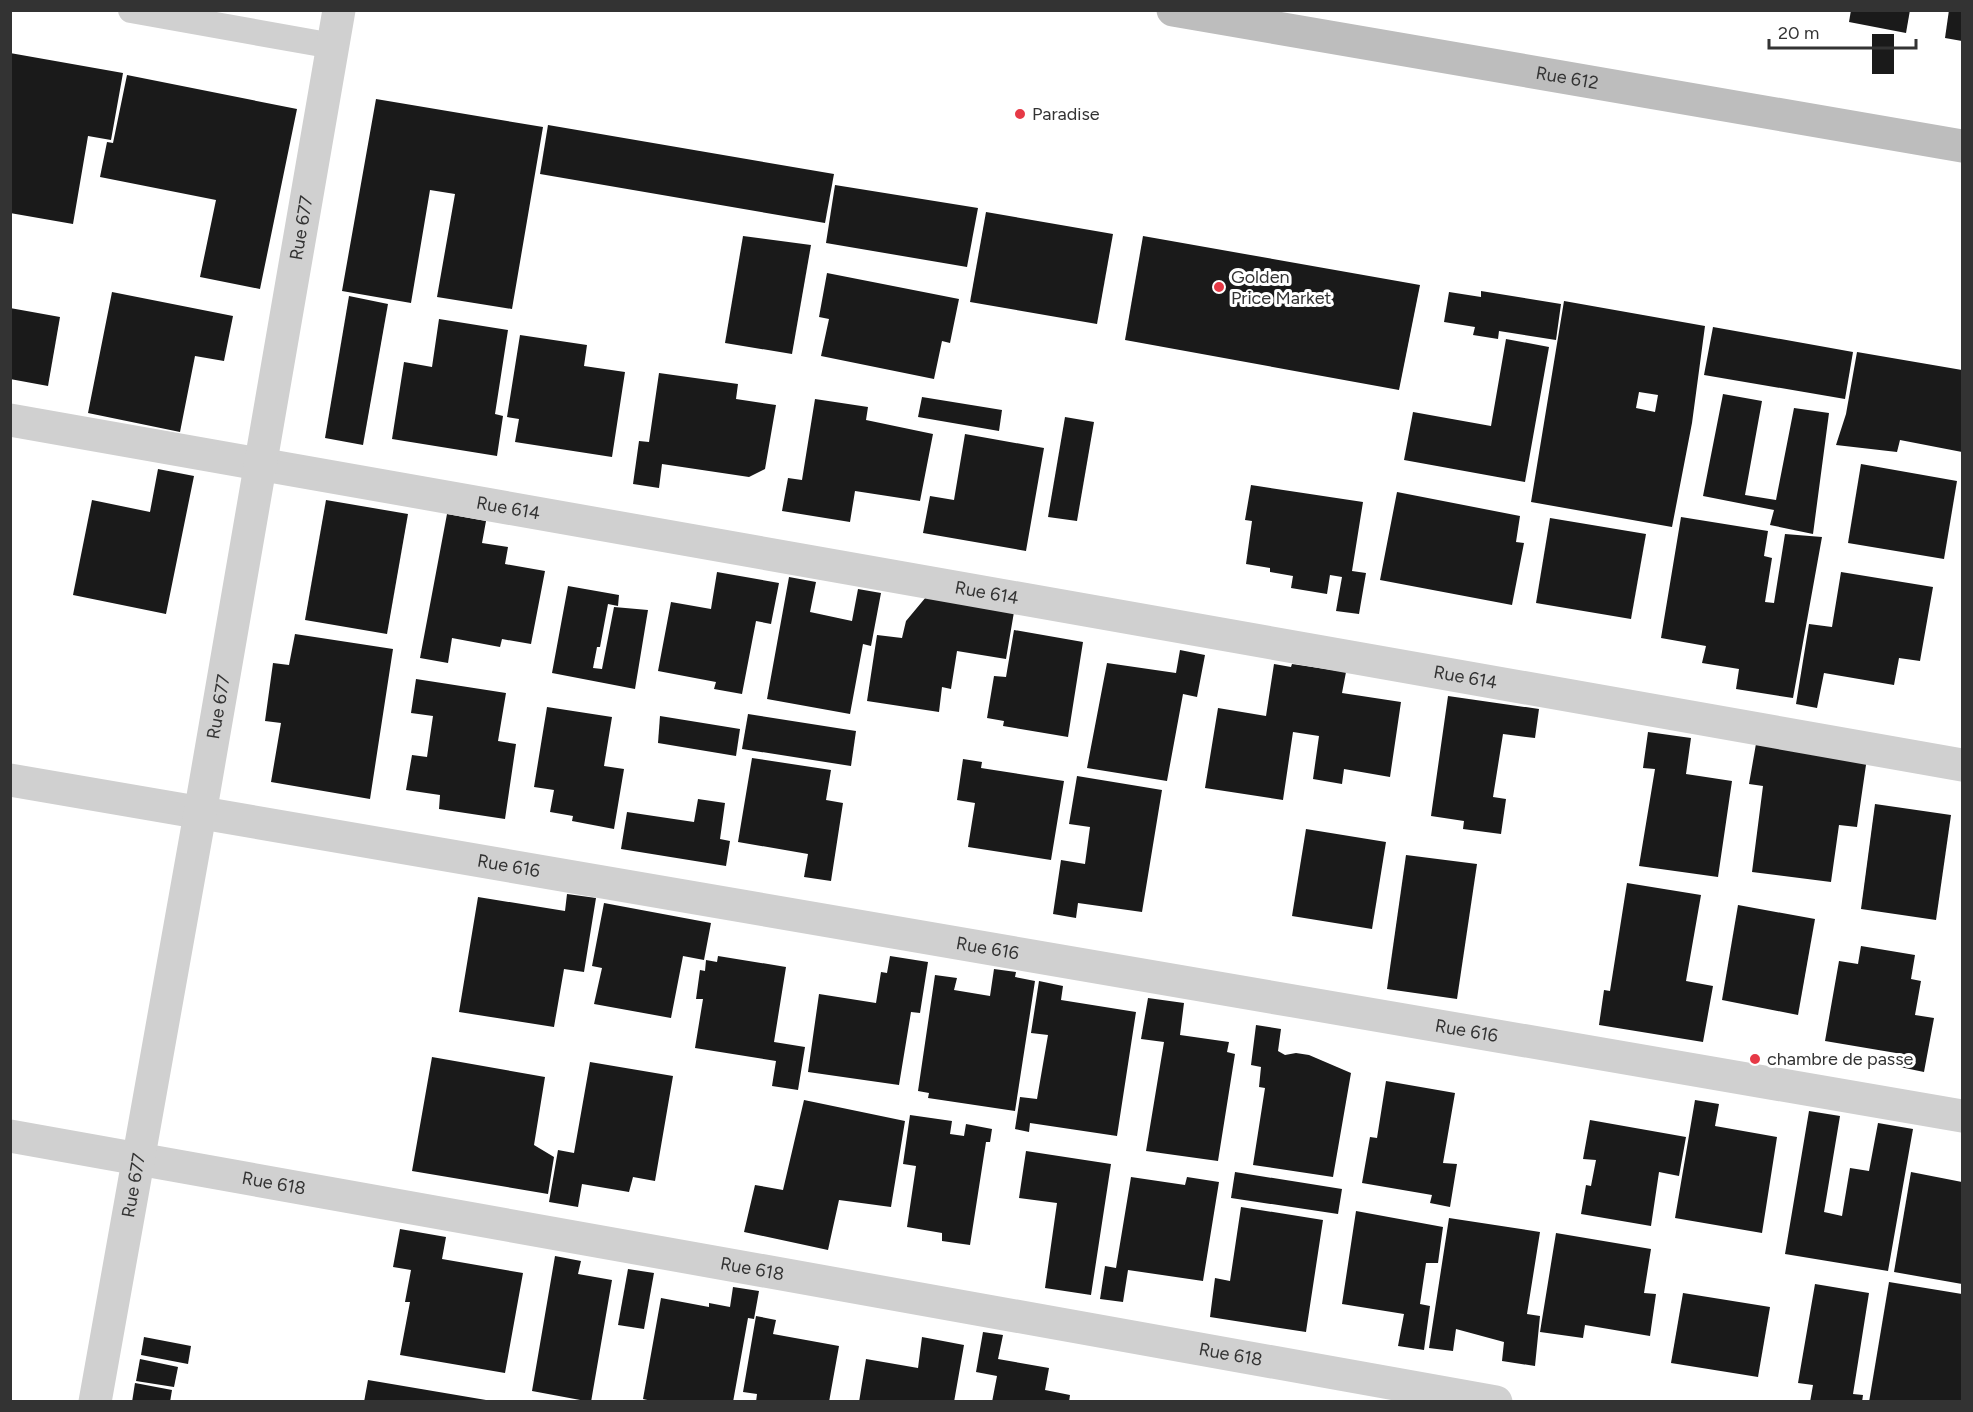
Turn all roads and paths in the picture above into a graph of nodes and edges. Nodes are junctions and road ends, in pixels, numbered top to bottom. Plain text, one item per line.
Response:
1 (131, 10) edge
2 (339, 10) edge
3 (1173, 10) edge
4 (333, 46) junction
5 (1962, 146) edge
6 (10, 420) edge
7 (259, 464) junction
8 (1962, 765) edge
9 (10, 780) edge
10 (200, 814) junction
11 (1962, 1116) edge
12 (10, 1136) edge
13 (137, 1159) junction
14 (94, 1401) edge
15 (1496, 1401) edge

1 - 4 lane
2 - 4 street, Rue 677
3 - 5 street, Rue 612
4 - 7 street, Rue 677
6 - 7 street, Rue 614
7 - 8 street, Rue 614
7 - 10 street, Rue 677
9 - 10 street, Rue 616
10 - 11 street, Rue 616
10 - 13 street, Rue 677
12 - 13 street, Rue 618
13 - 14 street, Rue 677
13 - 15 street, Rue 618

